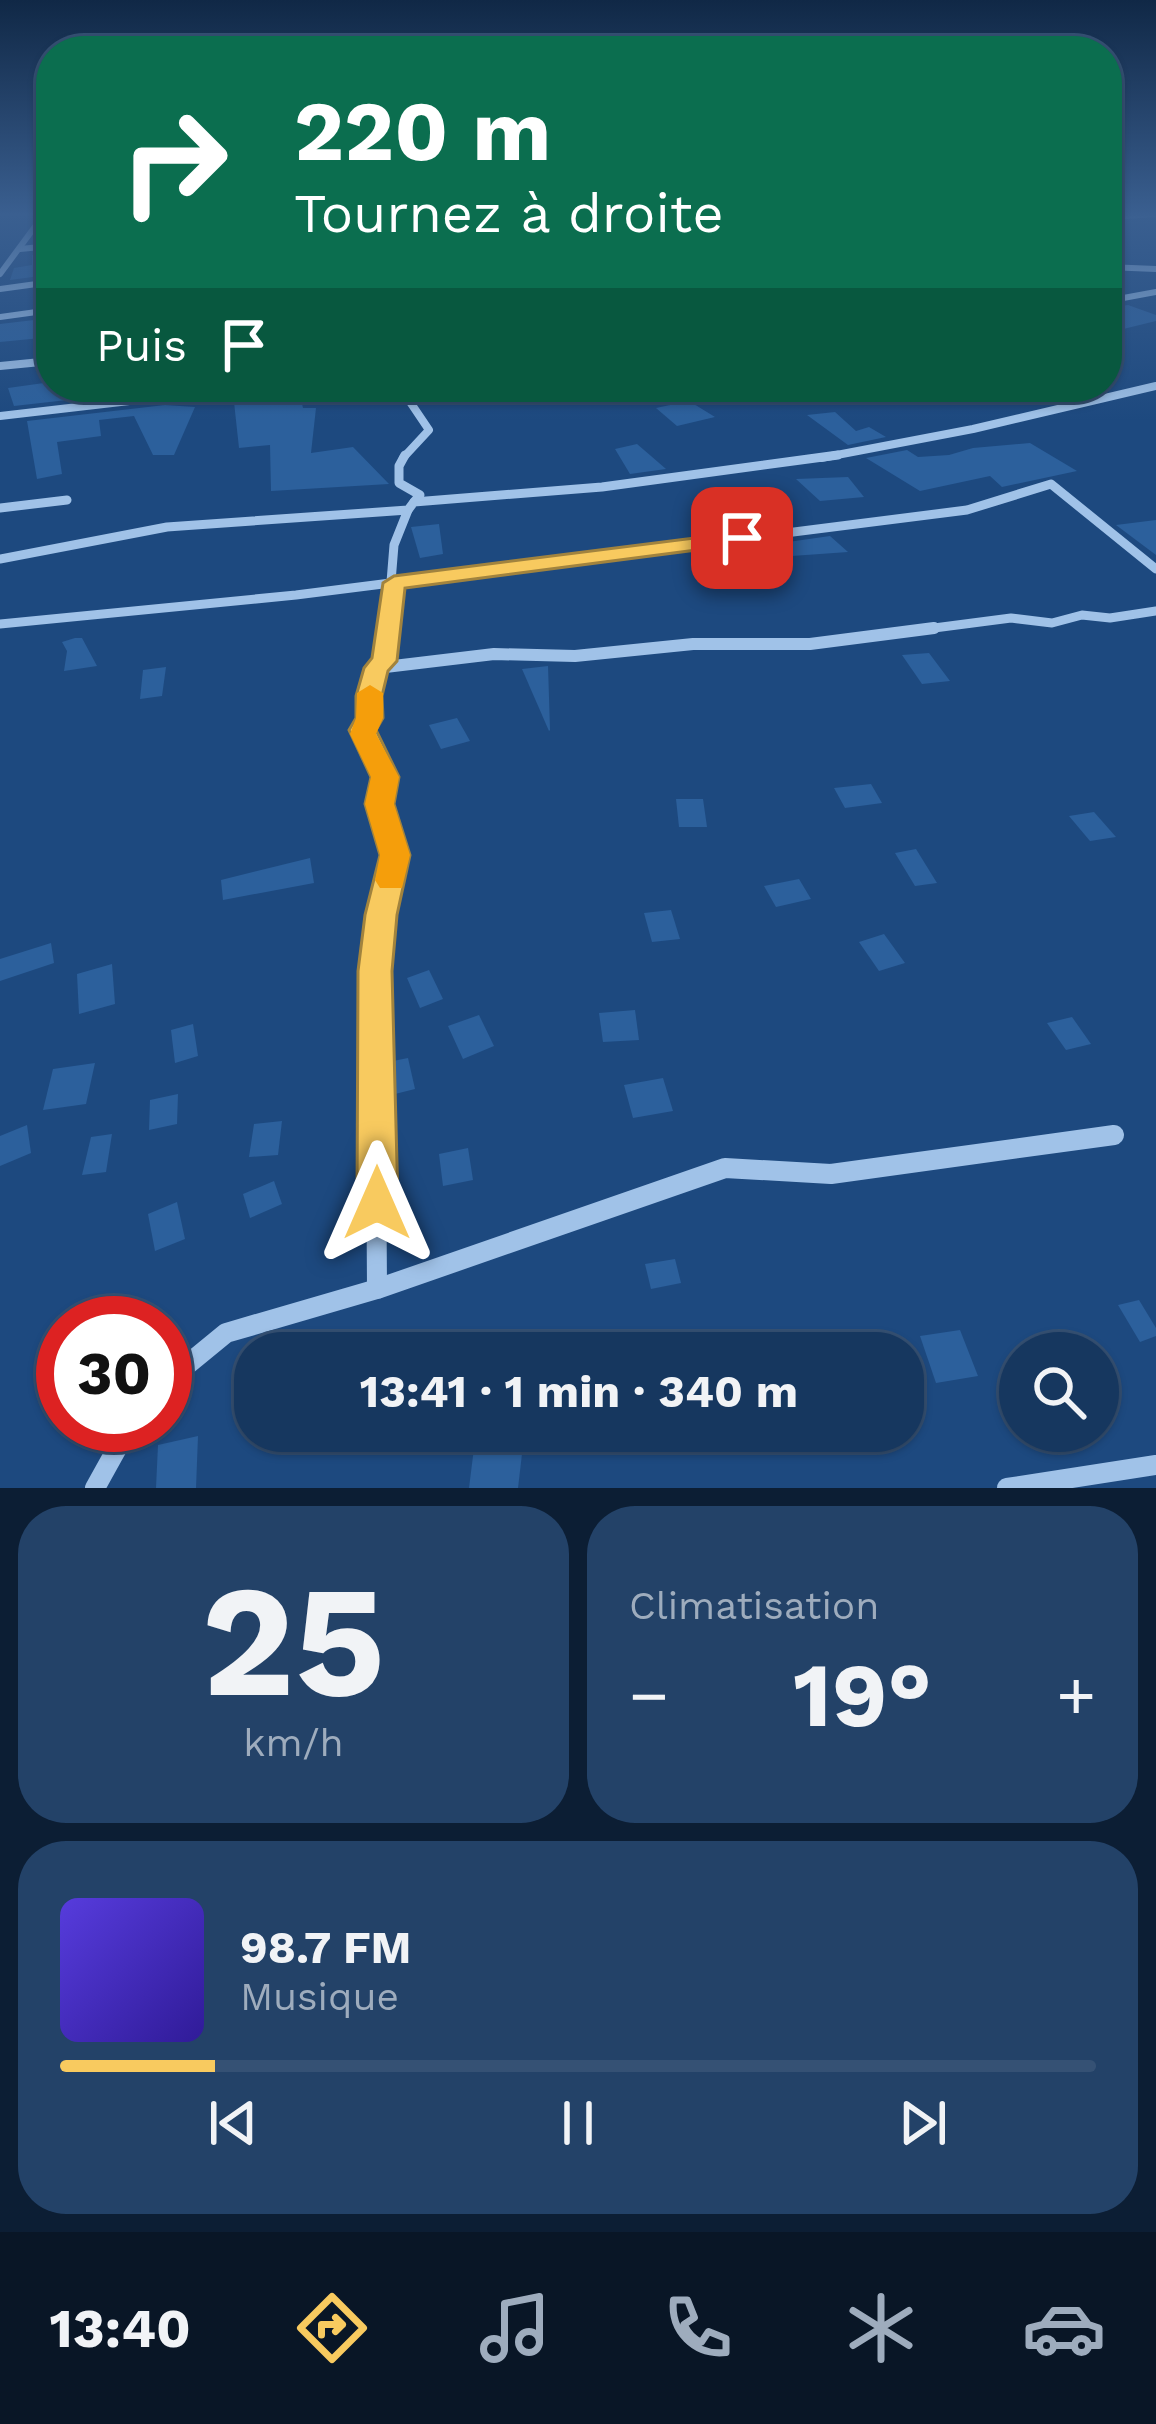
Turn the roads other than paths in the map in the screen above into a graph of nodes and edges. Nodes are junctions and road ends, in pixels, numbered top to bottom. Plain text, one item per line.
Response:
1 (36, 284) edge
2 (0, 289) edge
3 (1156, 292) edge
4 (1122, 298) edge
5 (36, 312) edge
6 (0, 317) edge
7 (36, 363) edge
8 (0, 365) edge
9 (1156, 386) edge
10 (1122, 395) edge
11 (121, 402) edge
12 (408, 402) edge
13 (1094, 402) edge
14 (0, 416) edge
15 (68, 500) dead end
16 (411, 506) junction
17 (0, 508) edge
18 (0, 559) edge
19 (1156, 569) edge
20 (394, 583) junction
21 (1156, 611) edge
22 (0, 624) edge
23 (376, 668) junction
24 (1114, 1136) dead end
25 (377, 1289) junction
26 (192, 1357) edge
27 (115, 1452) edge
28 (1156, 1465) edge
29 (94, 1488) edge
30 (1007, 1488) edge

1 - 2 street
3 - 4 street
5 - 6 street
7 - 8 street
9 - 10 street
11 - 14 street
12 - 16 street
13 - 16 street
15 - 17 street
16 - 18 street
16 - 20 street
19 - 20 street
20 - 22 street
20 - 23 street
21 - 23 street
23 - 25 street
24 - 25 street
25 - 26 street
27 - 29 street
28 - 30 street

